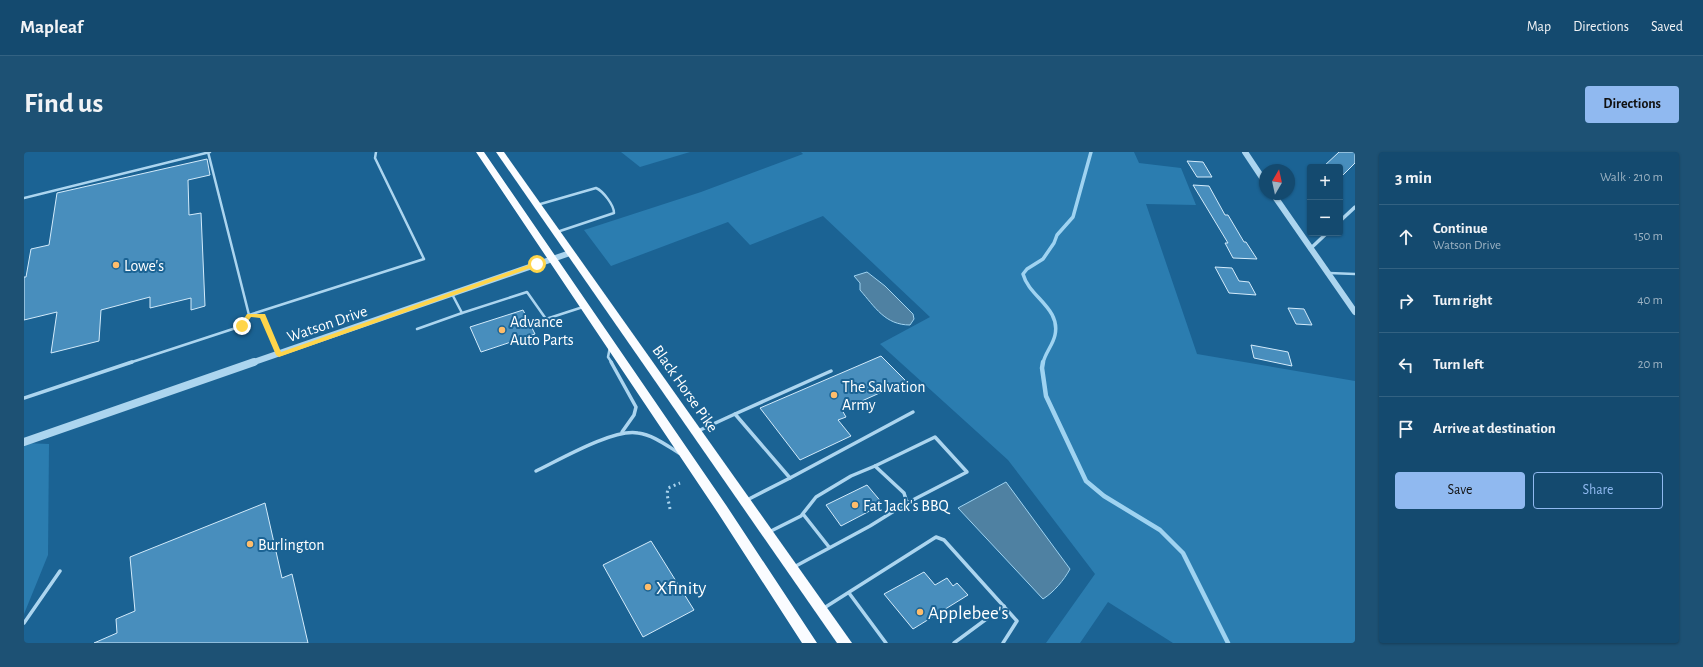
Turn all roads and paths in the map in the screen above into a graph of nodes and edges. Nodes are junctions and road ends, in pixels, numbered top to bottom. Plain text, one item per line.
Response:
1 (209, 152) edge
2 (376, 152) edge
3 (480, 152) edge
4 (500, 152) edge
5 (1245, 152) edge
6 (1259, 173) edge
7 (24, 198) edge
8 (1277, 200) edge
9 (537, 205) junction
10 (1355, 207) edge
11 (1343, 218) edge
12 (556, 233) junction
13 (1324, 236) edge
14 (1310, 249) junction
15 (570, 253) junction
16 (552, 259) junction
17 (1327, 273) junction
18 (1355, 274) edge
19 (452, 294) junction
20 (584, 307) junction
21 (1355, 312) edge
22 (462, 313) junction
23 (250, 315) junction
24 (416, 329) dead end
25 (610, 344) junction
26 (279, 355) junction
27 (831, 371) dead end
28 (24, 398) edge
29 (913, 412) dead end
30 (735, 414) junction
31 (622, 432) junction
32 (696, 432) junction
33 (24, 442) edge
34 (686, 457) junction
35 (875, 466) junction
36 (536, 471) dead end
37 (790, 478) junction
38 (680, 483) dead end
39 (745, 501) junction
40 (907, 502) junction
41 (670, 509) dead end
42 (803, 514) junction
43 (768, 533) junction
44 (829, 547) junction
45 (792, 568) junction
46 (60, 571) dead end
47 (848, 593) junction
48 (1004, 606) junction
49 (822, 610) junction
50 (24, 623) edge
51 (809, 641) edge
52 (845, 643) edge
53 (886, 643) edge
54 (954, 643) edge
55 (1003, 643) edge

1 - 7 lane
1 - 23 lane
2 - 23 lane
3 - 16 highway
4 - 9 highway, Black Horse Pike
5 - 6 street
8 - 14 street
9 - 12 highway, Black Horse Pike
9 - 12 lane
10 - 11 street
12 - 15 highway, Black Horse Pike
13 - 14 street
14 - 17 street
15 - 16 street, Watson Drive
15 - 32 highway, Black Horse Pike
16 - 19 street, Watson Drive
16 - 20 highway
17 - 18 lane
17 - 21 street
19 - 22 lane
19 - 26 street, Watson Drive
20 - 22 lane
20 - 25 highway
22 - 24 lane
23 - 26 lane
23 - 28 lane
25 - 31 lane
25 - 34 highway
26 - 33 street, Watson Drive
27 - 30 lane
29 - 37 lane
30 - 32 lane
30 - 37 lane
31 - 34 lane
31 - 36 lane
32 - 39 highway, Black Horse Pike
34 - 51 highway
35 - 40 lane
35 - 40 lane
35 - 42 lane
37 - 39 lane
38 - 41 path
39 - 43 highway, Black Horse Pike
40 - 44 lane
42 - 43 lane
42 - 44 lane
43 - 45 highway, Black Horse Pike
44 - 45 lane
45 - 49 highway, Black Horse Pike
46 - 50 lane
47 - 48 lane
47 - 49 lane
47 - 53 lane
48 - 54 lane
48 - 55 lane
49 - 52 highway, Black Horse Pike

